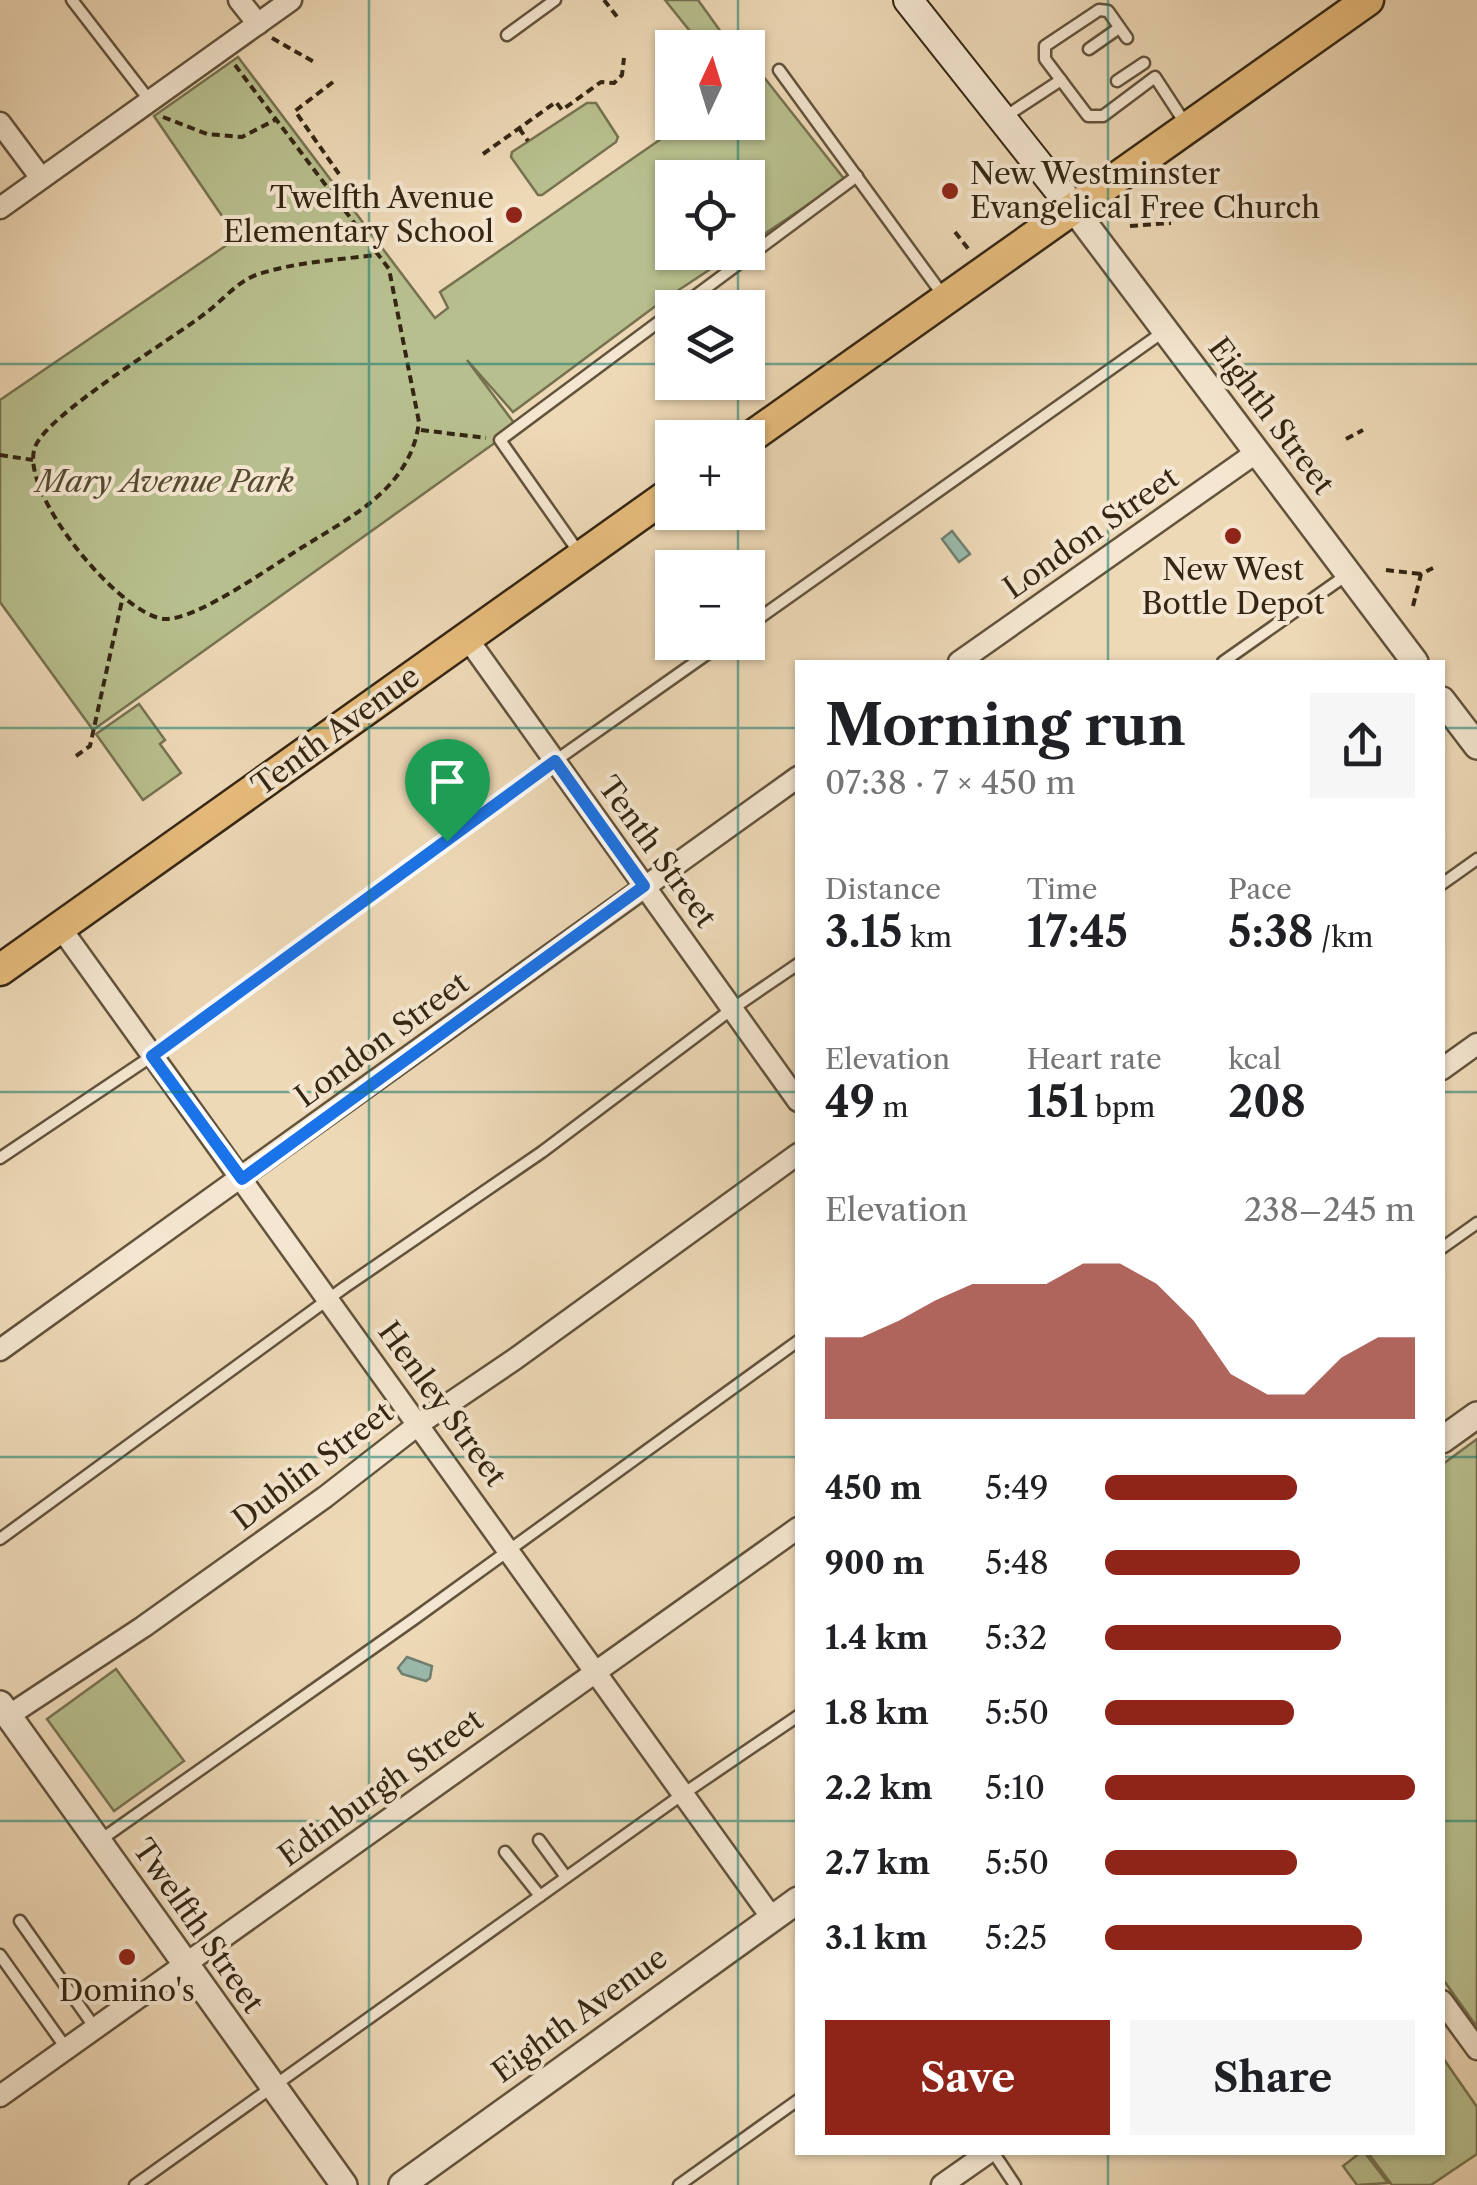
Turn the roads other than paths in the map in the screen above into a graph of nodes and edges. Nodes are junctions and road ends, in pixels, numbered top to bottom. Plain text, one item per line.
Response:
1 (72, 0) edge
2 (239, 0) edge
3 (291, 0) edge
4 (555, 0) edge
5 (908, 0) edge
6 (1368, 0) edge
7 (265, 31) junction
8 (507, 35) dead end
9 (1090, 49) dead end
10 (779, 70) dead end
11 (1061, 73) junction
12 (1154, 77) junction
13 (1117, 82) dead end
14 (157, 109) junction
15 (1002, 118) junction
16 (0, 122) edge
17 (1188, 128) junction
18 (857, 176) junction
19 (42, 178) junction
20 (0, 208) edge
21 (1073, 208) junction
22 (703, 290) edge
23 (945, 299) junction
24 (655, 325) edge
25 (1166, 329) junction
26 (765, 427) edge
27 (1256, 452) junction
28 (655, 504) edge
29 (582, 556) junction
30 (1348, 574) junction
31 (765, 614) edge
32 (466, 638) junction
33 (698, 660) edge
34 (963, 660) edge
35 (1226, 660) edge
36 (1413, 660) edge
37 (1445, 704) edge
38 (1477, 746) edge
39 (555, 761) junction
40 (795, 779) edge
41 (1477, 860) edge
42 (1445, 882) edge
43 (644, 886) junction
44 (60, 927) junction
45 (795, 966) edge
46 (0, 970) edge
47 (732, 1010) junction
48 (1477, 1044) edge
49 (152, 1056) junction
50 (1445, 1066) edge
51 (795, 1097) edge
52 (795, 1156) edge
53 (0, 1158) edge
54 (242, 1179) junction
55 (1477, 1222) edge
56 (1445, 1246) edge
57 (330, 1300) junction
58 (795, 1343) edge
59 (0, 1350) edge
60 (1477, 1416) edge
61 (420, 1424) junction
62 (1445, 1438) edge
63 (795, 1530) edge
64 (0, 1539) edge
65 (510, 1550) junction
66 (596, 1671) junction
67 (4, 1710) edge
68 (795, 1718) edge
69 (683, 1794) junction
70 (538, 1840) dead end
71 (98, 1842) junction
72 (505, 1852) dead end
73 (566, 1877) junction
74 (540, 1896) junction
75 (795, 1902) edge
76 (772, 1918) junction
77 (20, 1920) dead end
78 (0, 1955) edge
79 (186, 1964) junction
80 (1445, 2004) edge
81 (96, 2028) junction
82 (1477, 2048) edge
83 (66, 2049) junction
84 (272, 2086) junction
85 (0, 2096) edge
86 (795, 2102) edge
87 (987, 2155) edge
88 (993, 2155) edge
89 (135, 2185) edge
90 (344, 2185) edge
91 (402, 2185) edge
92 (679, 2185) edge
93 (942, 2185) edge
94 (1016, 2185) edge

1 - 14 lane
2 - 7 street
3 - 7 street
4 - 8 lane
5 - 15 main road
6 - 17 main road
7 - 14 street
9 - 11 lane
10 - 18 lane
11 - 12 lane
11 - 15 lane
12 - 13 lane
12 - 17 lane
14 - 19 street
15 - 21 main road
16 - 19 street
17 - 21 main road
18 - 22 lane
18 - 23 lane
19 - 20 street
21 - 23 main road
21 - 25 street, Eighth Street
23 - 26 main road
24 - 29 lane
25 - 27 street, Eighth Street
25 - 31 lane
27 - 30 street, Eighth Street
27 - 34 street, London Street
28 - 29 main road, Tenth Avenue
29 - 32 main road, Tenth Avenue
30 - 35 lane
30 - 36 street, Eighth Street
32 - 39 street, Tenth Street
32 - 44 main road, Tenth Avenue
33 - 39 lane
37 - 38 street
39 - 43 street, Tenth Street
39 - 49 lane
40 - 43 street, London Street
41 - 42 lane
43 - 47 street, Tenth Street
43 - 54 street, London Street
44 - 46 main road, Tenth Avenue
44 - 49 street, Henley Street
45 - 47 lane
47 - 51 street, Tenth Street
47 - 57 lane
48 - 50 street
49 - 53 lane
49 - 54 street, Henley Street
52 - 61 street, Dublin Street
54 - 57 street, Henley Street
54 - 59 street, London Street
55 - 56 lane
57 - 61 street, Henley Street
57 - 64 lane
58 - 65 lane
60 - 62 street
61 - 65 street, Henley Street
61 - 67 street, Dublin Street
63 - 66 street, Edinburgh Street
65 - 66 street, Henley Street
65 - 71 lane
66 - 69 street, Henley Street
66 - 79 street, Edinburgh Street
67 - 71 street, Twelfth Street
68 - 69 lane
69 - 73 lane
69 - 76 street, Henley Street
70 - 73 lane
71 - 79 street, Twelfth Street
72 - 74 lane
73 - 74 lane
74 - 84 lane
75 - 76 street, Eighth Avenue
76 - 91 street, Eighth Avenue
77 - 81 lane
78 - 83 lane
79 - 81 street, Edinburgh Street
79 - 84 street, Twelfth Street
80 - 82 street
81 - 83 street, Edinburgh Street
83 - 85 street, Edinburgh Street
84 - 89 lane
84 - 90 street, Twelfth Street
86 - 92 lane
87 - 93 street
88 - 94 lane

